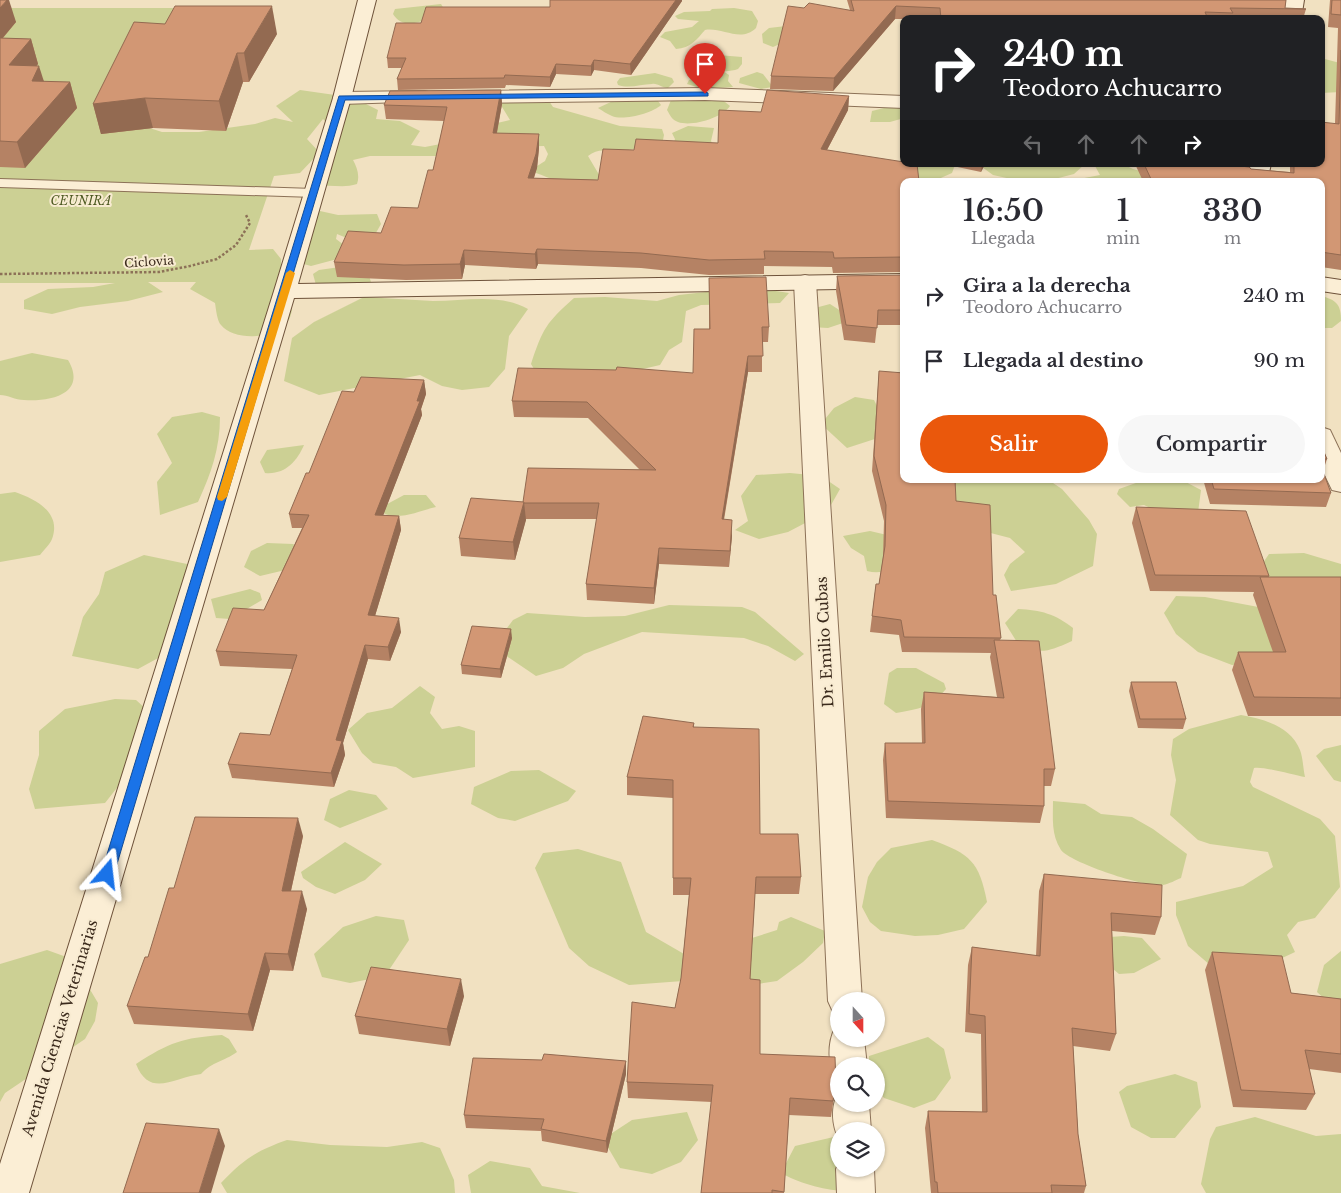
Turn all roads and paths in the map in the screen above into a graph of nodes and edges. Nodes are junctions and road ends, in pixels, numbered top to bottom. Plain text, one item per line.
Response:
1 (367, 0) edge
2 (1295, 0) edge
3 (1293, 15) edge
4 (342, 98) junction
5 (900, 102) edge
6 (0, 183) edge
7 (203, 190) junction
8 (314, 193) junction
9 (0, 274) edge
10 (900, 280) edge
11 (805, 282) junction
12 (1325, 285) edge
13 (1341, 287) edge
14 (285, 291) junction
15 (1325, 445) edge
16 (1341, 484) edge
17 (844, 992) edge
18 (855, 1177) edge
19 (10, 1193) edge
20 (856, 1193) edge

1 - 4 street, Avenida Ciencias Veterinarias
2 - 3 street
4 - 5 street
4 - 8 street, Avenida Ciencias Veterinarias
6 - 7 lane
7 - 8 lane
7 - 9 path, Ciclovia
8 - 14 street, Avenida Ciencias Veterinarias
10 - 11 street
11 - 14 street
11 - 17 street, Dr. Emilio Cubas
12 - 13 street
14 - 19 street, Avenida Ciencias Veterinarias
15 - 16 street
18 - 20 street

